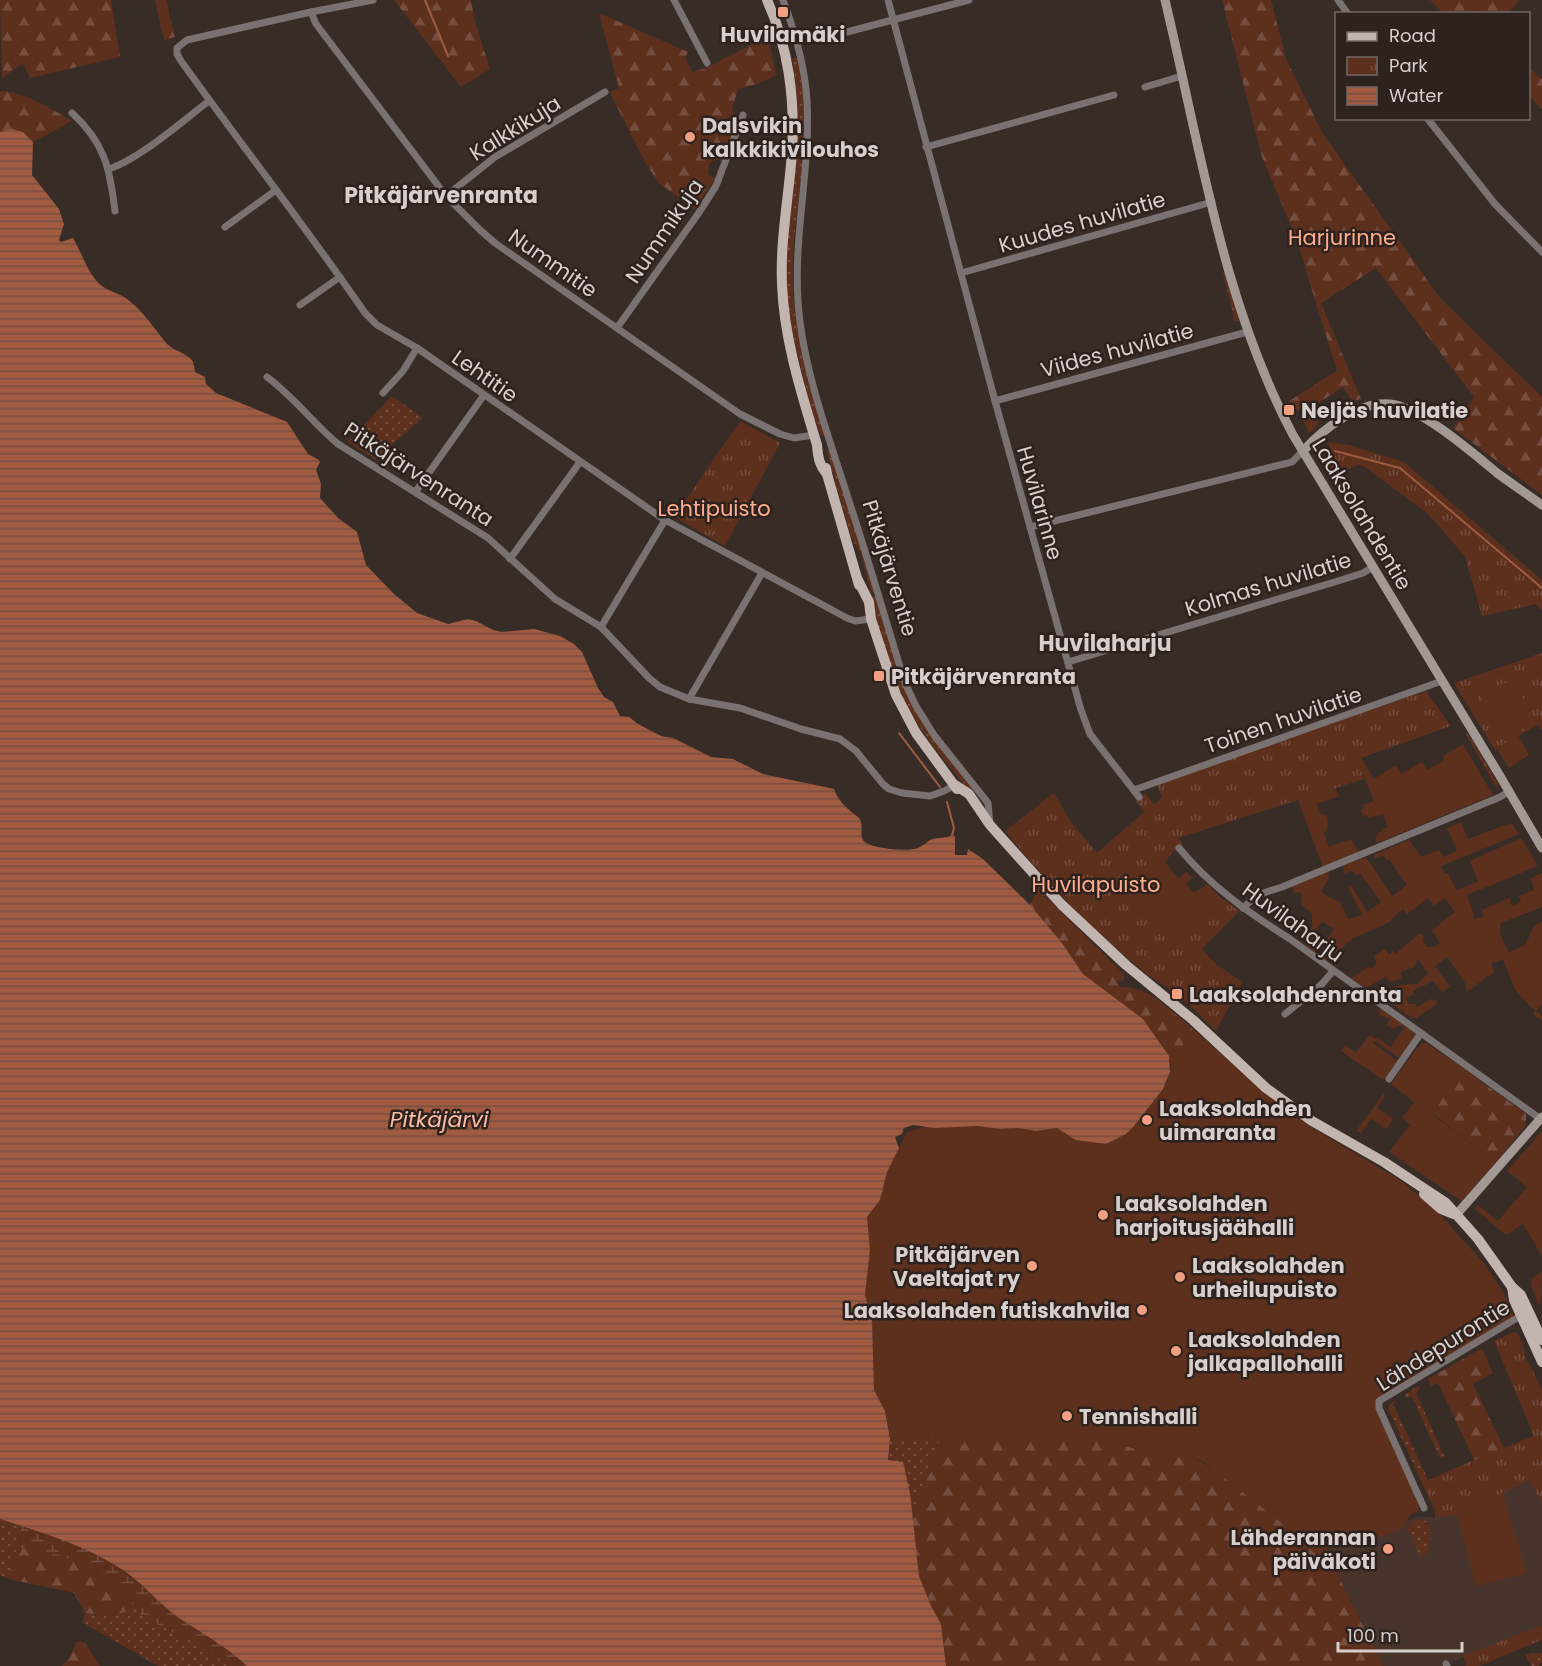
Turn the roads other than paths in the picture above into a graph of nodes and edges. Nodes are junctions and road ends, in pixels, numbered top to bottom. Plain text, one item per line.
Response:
1 (373, 0) edge
2 (674, 0) edge
3 (767, 0) edge
4 (783, 0) edge
5 (888, 0) edge
6 (969, 0) edge
7 (1164, 0) edge
8 (311, 12) junction
9 (894, 21) junction
10 (839, 34) dead end
11 (707, 63) dead end
12 (1182, 76) junction
13 (1145, 87) dead end
14 (605, 92) dead end
15 (1114, 94) dead end
16 (209, 101) junction
17 (72, 114) dead end
18 (743, 116) dead end
19 (1429, 120) edge
20 (926, 147) junction
21 (109, 169) junction
22 (276, 190) junction
23 (446, 196) junction
24 (1212, 202) junction
25 (115, 211) dead end
26 (225, 227) dead end
27 (1542, 252) edge
28 (961, 273) junction
29 (340, 277) junction
30 (300, 305) dead end
31 (616, 328) junction
32 (1247, 332) junction
33 (417, 348) junction
34 (267, 377) dead end
35 (382, 393) dead end
36 (484, 395) junction
37 (995, 400) junction
38 (815, 440) junction
39 (830, 441) junction
40 (1304, 450) junction
41 (580, 462) junction
42 (416, 491) junction
43 (1542, 505) edge
44 (665, 520) junction
45 (1030, 527) junction
46 (510, 559) junction
47 (1373, 567) junction
48 (762, 573) junction
49 (871, 619) junction
50 (601, 627) junction
51 (1068, 662) junction
52 (1442, 681) junction
53 (689, 699) junction
54 (955, 785) junction
55 (1134, 790) junction
56 (1510, 791) junction
57 (1139, 797) dead end
58 (990, 825) junction
59 (1179, 848) dead end
60 (1542, 848) edge
61 (1243, 908) junction
62 (1333, 972) junction
63 (1285, 1014) dead end
64 (1421, 1033) junction
65 (1389, 1079) dead end
66 (1542, 1118) edge
67 (1456, 1215) junction
68 (1525, 1313) junction
69 (1542, 1340) edge
70 (1542, 1362) edge
71 (1424, 1508) dead end

1 - 8 street
2 - 11 street
3 - 38 main road, Pitkäjärventie
4 - 39 street, Pitkäjärventie
5 - 9 street
6 - 9 street
7 - 12 street, Laaksolahdentie
8 - 16 street, Lehtitie
8 - 23 street, Nummitie
9 - 10 street
9 - 20 street
12 - 13 street
12 - 24 street, Laaksolahdentie
14 - 23 street, Kalkkikuja
15 - 20 street
16 - 21 street
16 - 22 street, Lehtitie
17 - 21 street
18 - 31 street, Nummikuja
19 - 27 street
20 - 28 street, Huvilarinne
21 - 25 street
22 - 26 street
22 - 29 street, Lehtitie
23 - 31 street, Nummitie
24 - 28 street, Kuudes huvilatie
24 - 32 street, Laaksolahdentie
28 - 37 street, Huvilarinne
29 - 30 street
29 - 33 street, Lehtitie
31 - 38 street, Nummitie
32 - 37 street, Viides huvilatie
32 - 40 street, Laaksolahdentie
33 - 35 street
33 - 36 street, Lehtitie
34 - 42 street, Pitkäjärvenranta
36 - 41 street, Lehtitie
36 - 42 street
37 - 45 street, Huvilarinne
38 - 39 street
38 - 49 main road, Pitkäjärventie
39 - 58 street, Pitkäjärventie
40 - 43 street
40 - 45 street
40 - 47 street, Laaksolahdentie
41 - 44 street, Lehtitie
41 - 46 street
42 - 46 street, Pitkäjärvenranta
44 - 48 street, Lehtitie
44 - 50 street
45 - 51 street, Huvilarinne
46 - 50 street, Pitkäjärvenranta
47 - 51 street, Kolmas huvilatie
47 - 52 street, Laaksolahdentie
48 - 49 street, Lehtitie
48 - 53 street
49 - 54 main road, Pitkäjärventie
50 - 53 street, Pitkäjärvenranta
51 - 55 street, Huvilarinne
52 - 55 street, Toinen huvilatie
52 - 56 street, Laaksolahdentie
53 - 54 street, Pitkäjärvenranta
54 - 58 main road, Pitkäjärventie
55 - 57 street
56 - 60 street, Laaksolahdentie
56 - 61 street
58 - 67 main road, Pitkäjärventie
59 - 61 street, Huvilaharju
61 - 62 street, Huvilaharju
62 - 63 street
62 - 64 street, Huvilaharju
64 - 65 street
64 - 66 street, Huvilaharju
66 - 67 street
67 - 68 main road, Pitkäjärventie
68 - 69 main road, Pitkäjärventie
68 - 70 main road, Pitkäjärventie
68 - 71 street, Lähdepurontie

